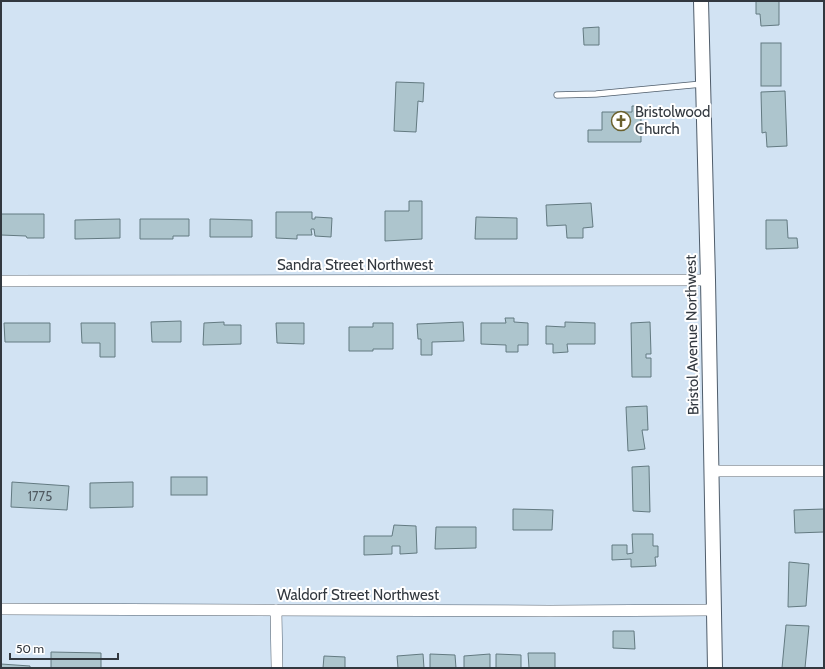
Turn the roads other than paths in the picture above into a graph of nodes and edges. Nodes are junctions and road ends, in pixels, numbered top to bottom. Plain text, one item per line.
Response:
1 (700, 1) edge
2 (702, 84) junction
3 (557, 95) dead end
4 (1, 280) edge
5 (708, 280) junction
6 (711, 471) junction
7 (824, 471) edge
8 (1, 609) edge
9 (276, 610) junction
10 (714, 610) junction
11 (277, 668) edge
12 (715, 668) edge

1 - 2 street, Bristol Avenue Northwest
2 - 3 lane
2 - 5 street, Bristol Avenue Northwest
4 - 5 street, Sandra Street Northwest
5 - 6 street, Bristol Avenue Northwest
6 - 7 street
6 - 10 street, Bristol Avenue Northwest
8 - 9 street, Waldorf Street Northwest
9 - 10 street, Waldorf Street Northwest
9 - 11 street
10 - 12 street, Bristol Avenue Northwest

